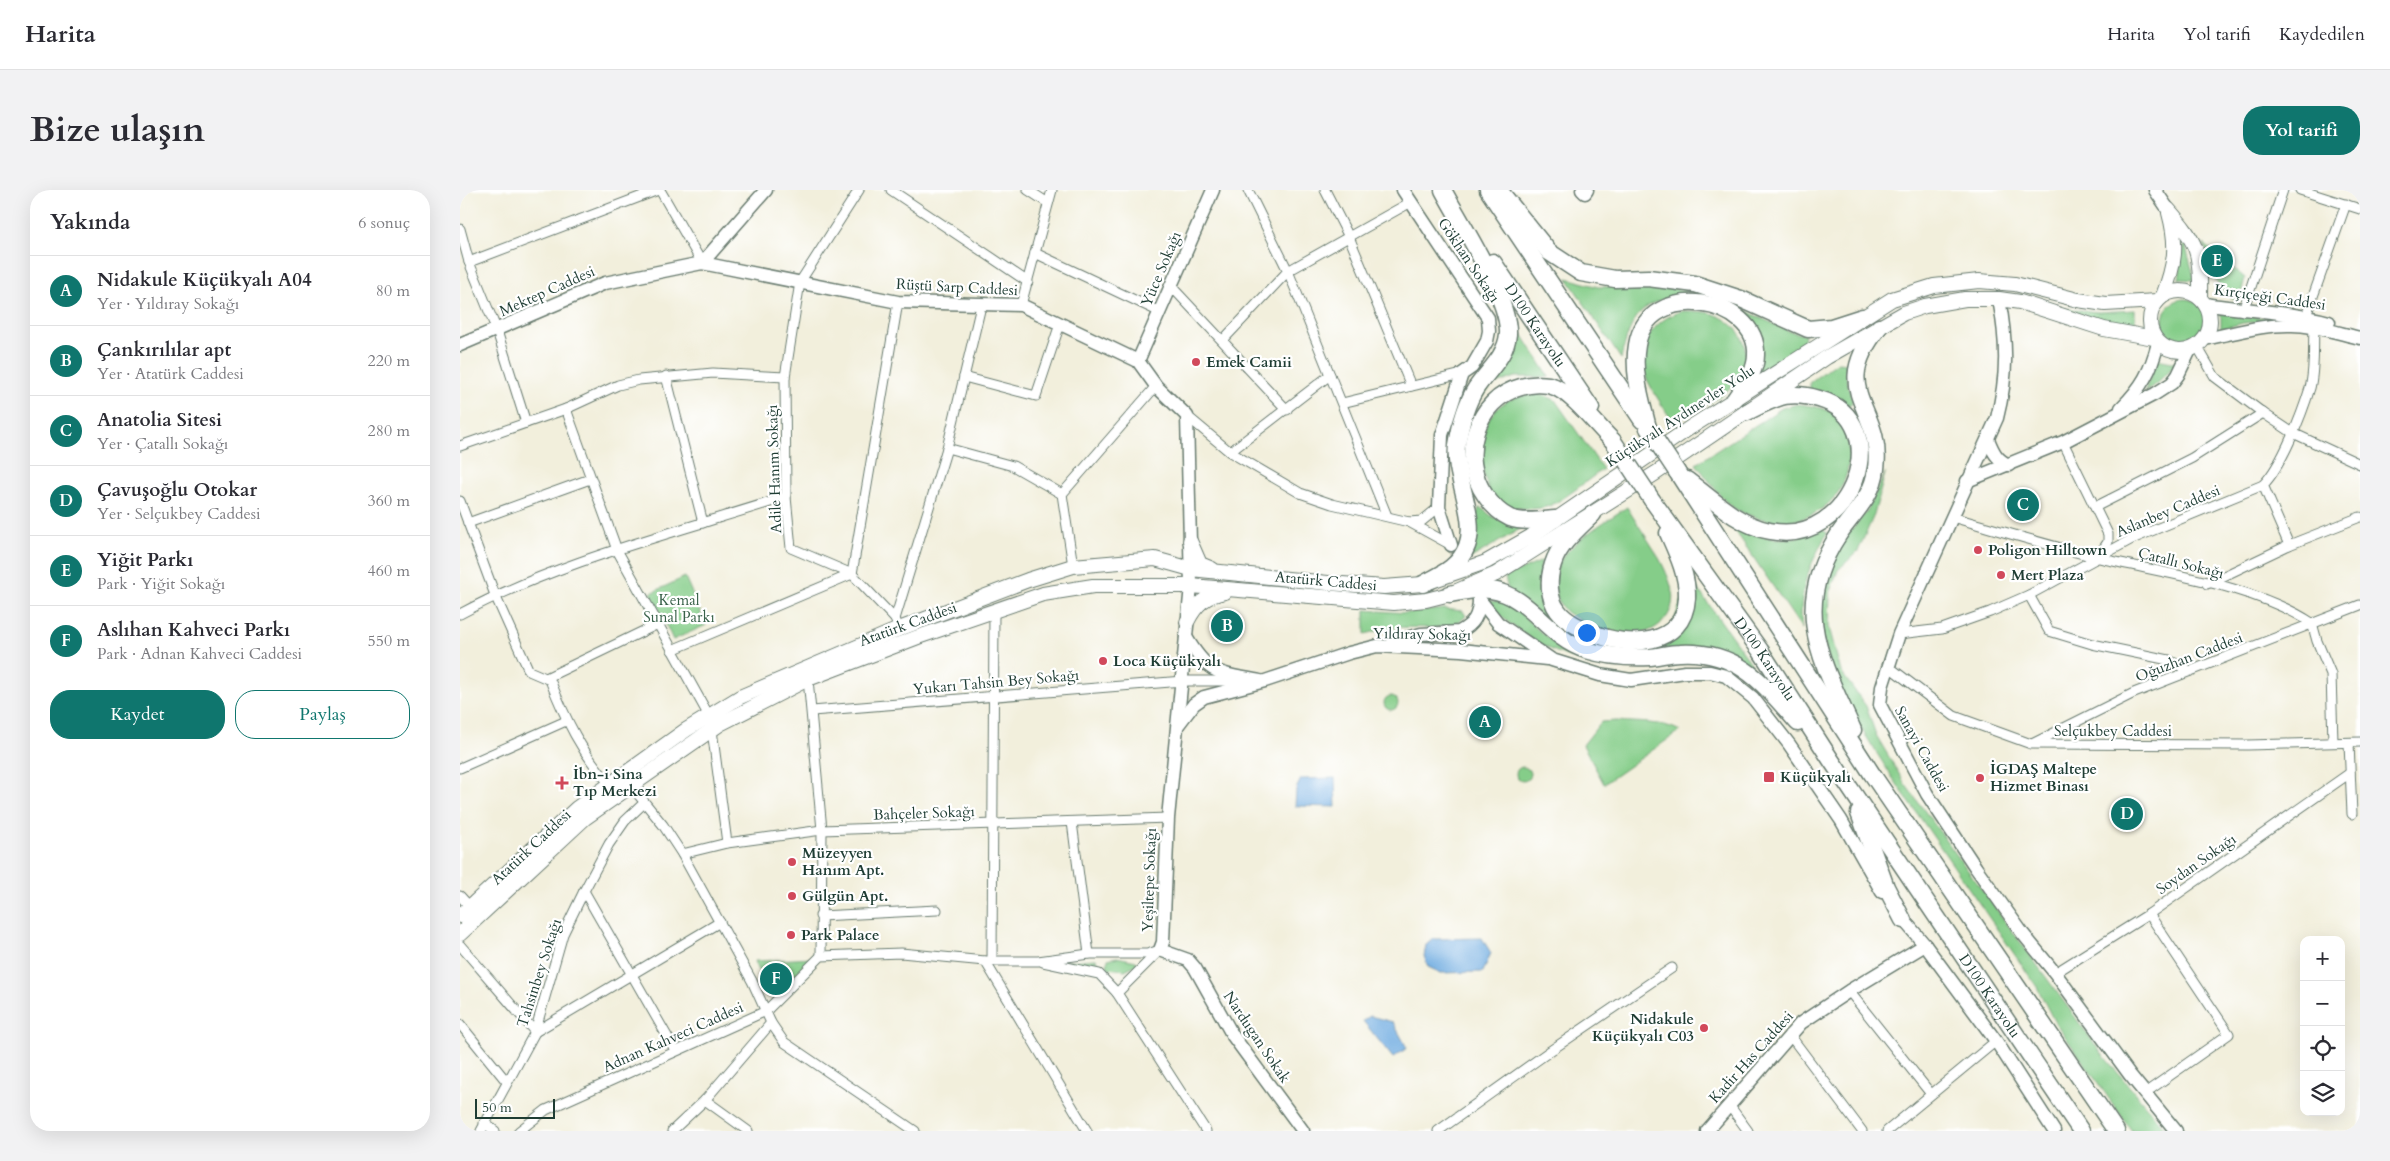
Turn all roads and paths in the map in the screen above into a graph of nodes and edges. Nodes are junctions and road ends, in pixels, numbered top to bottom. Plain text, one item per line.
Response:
1 (659, 190) edge
2 (859, 190) edge
3 (891, 190) edge
4 (1028, 190) edge
5 (1052, 190) edge
6 (1213, 190) edge
7 (1248, 190) edge
8 (1324, 190) edge
9 (1402, 190) edge
10 (1444, 190) edge
11 (1488, 190) edge
12 (1499, 190) edge
13 (2155, 190) edge
14 (2283, 190) edge
15 (2300, 190) edge
16 (2312, 191) edge
17 (760, 193) edge
18 (1411, 202) junction
19 (1048, 203) junction
20 (2346, 204) junction
21 (2168, 210) junction
22 (2360, 210) edge
23 (460, 229) edge
24 (1348, 237) junction
25 (1035, 253) junction
26 (469, 262) junction
27 (702, 263) junction
28 (1288, 271) junction
29 (800, 282) junction
30 (1028, 282) junction
31 (1171, 286) junction
32 (1999, 299) junction
33 (2160, 299) junction
34 (2202, 301) junction
35 (898, 302) junction
36 (1022, 305) junction
37 (981, 306) junction
38 (2243, 311) junction
39 (1160, 312) junction
40 (2306, 316) junction
41 (1862, 317) junction
42 (1060, 324) junction
43 (1879, 327) junction
44 (2314, 327) junction
45 (2360, 330) edge
46 (496, 331) junction
47 (2360, 338) edge
48 (1223, 340) junction
49 (2156, 340) junction
50 (460, 345) edge
51 (2197, 345) junction
52 (1138, 361) junction
53 (1462, 374) junction
54 (1330, 375) junction
55 (666, 376) junction
56 (786, 377) junction
57 (964, 377) junction
58 (1156, 386) junction
59 (1411, 386) junction
60 (1735, 399) junction
61 (1342, 403) junction
62 (566, 409) junction
63 (1287, 410) junction
64 (1747, 412) junction
65 (2263, 413) junction
66 (2114, 415) junction
67 (1187, 416) junction
68 (526, 423) junction
69 (1648, 428) junction
70 (2292, 433) junction
71 (1988, 439) junction
72 (1613, 442) junction
73 (2063, 442) junction
74 (460, 446) edge
75 (946, 448) junction
76 (1230, 452) junction
77 (2360, 464) edge
78 (2009, 465) junction
79 (1677, 472) junction
80 (590, 479) junction
81 (1967, 482) junction
82 (2263, 485) junction
83 (1062, 494) junction
84 (786, 497) junction
85 (1652, 500) junction
86 (460, 501) edge
87 (1438, 507) junction
88 (2095, 507) junction
89 (1593, 514) junction
90 (1387, 516) junction
91 (1952, 517) junction
92 (2360, 517) edge
93 (1555, 519) junction
94 (1409, 522) junction
95 (468, 523) junction
96 (703, 524) junction
97 (1190, 541) junction
98 (1450, 545) joint
99 (2289, 546) junction
100 (617, 550) junction
101 (2097, 557) junction
102 (1073, 566) junction
103 (1191, 569) junction
104 (1222, 573) junction
105 (852, 574) junction
106 (1423, 584) junction
107 (2207, 584) junction
108 (1191, 586) junction
109 (1238, 590) junction
110 (1450, 594) junction
111 (496, 595) junction
112 (2029, 595) junction
113 (2360, 605) edge
114 (994, 611) junction
115 (460, 614) edge
116 (1187, 622) junction
117 (2312, 622) junction
118 (658, 624) junction
119 (897, 624) junction
120 (1899, 634) junction
121 (1186, 637) junction
122 (1377, 646) junction
123 (672, 650) junction
124 (1552, 660) junction
125 (1888, 666) junction
126 (2190, 671) junction
127 (546, 678) junction
128 (808, 679) junction
129 (1183, 680) junction
130 (1265, 681) junction
131 (994, 696) junction
132 (812, 711) junction
133 (709, 716) junction
134 (566, 721) junction
135 (1178, 725) junction
136 (712, 730) junction
137 (2333, 742) junction
138 (2360, 742) edge
139 (2349, 743) junction
140 (2031, 744) junction
141 (1831, 760) junction
142 (460, 768) edge
143 (2350, 773) junction
144 (1872, 774) junction
145 (1845, 781) junction
146 (610, 784) junction
147 (628, 787) junction
148 (644, 803) junction
149 (2352, 814) dead end
150 (1168, 818) junction
151 (1072, 822) junction
152 (993, 824) junction
153 (822, 830) junction
154 (727, 843) junction
155 (682, 854) junction
156 (584, 891) junction
157 (460, 896) edge
158 (937, 910) dead end
159 (465, 912) edge
160 (2148, 914) junction
161 (820, 916) junction
162 (1903, 920) junction
163 (720, 922) junction
164 (460, 934) edge
165 (460, 945) edge
166 (1925, 945) junction
167 (1160, 950) junction
168 (1089, 954) junction
169 (821, 956) junction
170 (988, 960) junction
171 (1038, 961) junction
172 (1672, 968) dead end
173 (2055, 972) junction
174 (632, 975) junction
175 (1848, 991) junction
176 (1117, 993) junction
177 (766, 1011) junction
178 (460, 1024) edge
179 (771, 1024) junction
180 (535, 1032) junction
181 (1789, 1034) junction
182 (1996, 1042) junction
183 (675, 1050) junction
184 (507, 1082) junction
185 (2145, 1093) junction
186 (1931, 1094) junction
187 (705, 1100) junction
188 (1729, 1106) junction
189 (482, 1127) edge
190 (1892, 1129) edge
191 (495, 1131) edge
192 (519, 1131) edge
193 (672, 1131) edge
194 (748, 1131) edge
195 (915, 1131) edge
196 (1087, 1131) edge
197 (1206, 1131) edge
198 (1303, 1131) edge
199 (1438, 1131) edge
200 (1706, 1131) edge
201 (1748, 1131) edge
202 (1862, 1131) edge
203 (2054, 1131) edge
204 (2081, 1131) edge
205 (2116, 1131) edge
206 (2176, 1131) edge

1 - 26 street
1 - 27 street
2 - 29 street
3 - 30 street
4 - 19 street
5 - 19 street
6 - 31 main road, Yüce Sokağı
7 - 28 street
8 - 24 street
9 - 18 main road, Gökhan Sokağı
10 - 72 highway, D100 Karayolu
10 - 106 highway
11 - 69 highway, D100 Karayolu
12 - 41 highway
13 - 21 main road
14 - 38 street
15 - 16 street
16 - 20 street
17 - 27 main road
18 - 24 street
18 - 53 main road, Gökhan Sokağı
19 - 25 street
20 - 22 street
20 - 40 street
21 - 33 main road
21 - 34 main road
23 - 26 street
24 - 28 street
24 - 59 street
25 - 30 street
25 - 39 street
26 - 46 street
27 - 29 main road, Rüştü Sarp Caddesi
27 - 46 main road, Mektep Caddesi
28 - 48 street
28 - 54 street
29 - 35 main road, Rüştü Sarp Caddesi
29 - 56 street, Adile Hanım Sokağı
30 - 36 street
31 - 39 main road, Yüce Sokağı
31 - 48 street
32 - 43 main road
32 - 49 main road
32 - 71 main road, Sanayi Caddesi
33 - 34 main road
33 - 41 main road, Küçükyalı Aydınevler Yolu
33 - 49 main road
34 - 38 main road, Kırçiçeği Caddesi
34 - 51 main road
35 - 37 main road, Rüştü Sarp Caddesi
35 - 105 street
36 - 37 main road, Rüştü Sarp Caddesi
36 - 42 main road, Rüştü Sarp Caddesi
37 - 57 street
38 - 40 main road, Kırçiçeği Caddesi
39 - 52 main road, Yüce Sokağı
40 - 45 main road, Kırçiçeği Caddesi
41 - 60 main road, Küçükyalı Aydınevler Yolu
42 - 52 main road, Rüştü Sarp Caddesi
42 - 57 street
43 - 64 main road
43 - 144 highway
44 - 47 main road, Kırçiçeği Caddesi
44 - 51 main road, Kırçiçeği Caddesi
44 - 70 street
46 - 50 main road, Mektep Caddesi
46 - 68 street
48 - 63 street
49 - 51 main road
49 - 66 main road
51 - 65 street
51 - 66 main road
52 - 58 main road, Rüştü Sarp Caddesi
53 - 59 street
53 - 87 main road
54 - 61 street
54 - 63 street
55 - 56 street
55 - 62 street
55 - 96 street
56 - 84 street, Adile Hanım Sokağı
57 - 75 street
58 - 67 main road, Rüştü Sarp Caddesi
58 - 83 street
59 - 61 street
60 - 69 highway
60 - 93 main road, Küçükyalı Aydınevler Yolu
61 - 90 street
62 - 68 street
62 - 80 street
63 - 76 street
64 - 79 highway
64 - 89 main road
65 - 70 street
65 - 88 street
66 - 73 main road
67 - 76 street
67 - 97 main road
68 - 74 street
69 - 79 highway, D100 Karayolu, bridge
70 - 77 street
70 - 82 street
71 - 78 main road
71 - 81 main road, Sanayi Caddesi
72 - 85 highway, D100 Karayolu, bridge
72 - 93 highway
73 - 78 main road
73 - 88 street
75 - 83 street
75 - 119 street
76 - 90 street
78 - 81 main road
79 - 144 highway, D100 Karayolu
80 - 95 street
80 - 100 street
81 - 91 main road, Sanayi Caddesi
82 - 99 street
82 - 101 street, Aslanbey Caddesi
83 - 102 street
84 - 96 street
84 - 105 street, Adile Hanım Sokağı
85 - 89 highway
85 - 141 highway, D100 Karayolu
86 - 95 street
87 - 94 street
87 - 98 main road
88 - 101 street
89 - 110 main road
90 - 94 street
91 - 101 street, Çatallı Sokağı
91 - 120 main road, Sanayi Caddesi
92 - 99 street
93 - 106 main road, Küçükyalı Aydınevler Yolu
94 - 98 street
95 - 111 street
96 - 100 street
97 - 103 main road
97 - 104 main road
99 - 107 street
100 - 111 street
100 - 118 street
101 - 107 street, Çatallı Sokağı
101 - 112 street, Aslanbey Caddesi
102 - 103 main road, Atatürk Caddesi
102 - 119 main road, Atatürk Caddesi
103 - 104 main road, Atatürk Caddesi
103 - 108 main road
104 - 106 main road, Küçükyalı Aydınevler Yolu
105 - 119 street, Adile Hanım Sokağı
105 - 123 street
107 - 117 street, Çatallı Sokağı
108 - 109 main road, Atatürk Caddesi
108 - 114 main road, Atatürk Caddesi
108 - 116 main road, Yeşiltepe Sokağı
109 - 110 main road, Atatürk Caddesi
109 - 116 main road
110 - 141 highway
111 - 115 street
111 - 127 street
112 - 120 street, Aslanbey Caddesi
112 - 126 street
113 - 117 street, Oğuzhan Caddesi
114 - 128 main road, Atatürk Caddesi
114 - 131 street
116 - 121 main road, Yeşiltepe Sokağı
117 - 126 street, Oğuzhan Caddesi
117 - 137 street
118 - 123 street
118 - 127 street
119 - 133 main road, Atatürk Caddesi
120 - 125 main road, Sanayi Caddesi
121 - 129 main road, Yeşiltepe Sokağı
121 - 130 main road, Yıldıray Sokağı
122 - 124 main road, Yıldıray Sokağı
122 - 124 main road
122 - 130 main road, Yıldıray Sokağı
123 - 133 street
124 - 162 main road
125 - 140 street, Selçukbey Caddesi
125 - 173 main road, Sanayi Caddesi
126 - 140 street, Oğuzhan Caddesi
127 - 134 street
128 - 132 street
128 - 136 main road, Atatürk Caddesi
129 - 130 street, Yıldıray Sokağı
129 - 131 street, Yukarı Tahsin Bey Sokağı
129 - 135 main road, Yeşiltepe Sokağı
130 - 135 main road, Yıldıray Sokağı
131 - 132 street, Yukarı Tahsin Bey Sokağı
131 - 152 street
132 - 153 street
133 - 146 main road, Atatürk Caddesi
134 - 142 street
134 - 146 street
135 - 150 main road, Yeşiltepe Sokağı
136 - 147 main road, Atatürk Caddesi
136 - 154 street
137 - 139 street, Selçukbey Caddesi
137 - 140 street, Selçukbey Caddesi
138 - 139 street, Selçukbey Caddesi
139 - 143 street
141 - 145 highway, D100 Karayolu
143 - 149 street
143 - 160 street, Soydan Sokağı
144 - 205 highway, D100 Karayolu
145 - 162 highway
145 - 204 highway, D100 Karayolu
146 - 147 main road
146 - 159 main road, Atatürk Caddesi
147 - 148 street
147 - 164 main road, Atatürk Caddesi
148 - 155 street
148 - 156 street, Tahsinbey Sokağı
150 - 151 street, Bahçeler Sokağı
150 - 167 main road, Yeşiltepe Sokağı
151 - 152 street, Bahçeler Sokağı
151 - 168 street
152 - 153 street, Bahçeler Sokağı
152 - 170 street
153 - 154 street, Bahçeler Sokağı
153 - 161 street
154 - 155 street, Bahçeler Sokağı
155 - 163 street
156 - 174 street
156 - 180 street, Tahsinbey Sokağı
157 - 159 street
158 - 161 street
160 - 173 street, Soydan Sokağı
160 - 185 street
161 - 169 street
162 - 166 main road
163 - 174 street
163 - 177 street
165 - 180 street
166 - 175 main road, Kadir Has Caddesi
166 - 182 main road
167 - 168 street
167 - 176 street, Yeşiltepe Sokağı
167 - 198 main road, Nardugan Sokak
168 - 171 street
169 - 170 street
169 - 177 street, Adnan Kahveci Caddesi
170 - 171 street
170 - 196 street
171 - 176 street
172 - 199 street
173 - 185 main road, Sanayi Caddesi
174 - 180 street
174 - 183 street
175 - 181 main road, Kadir Has Caddesi
175 - 186 street
176 - 197 street
177 - 179 street
177 - 183 street, Adnan Kahveci Caddesi
178 - 184 street
179 - 187 street
179 - 195 street
180 - 184 street, Tahsinbey Sokağı
181 - 188 main road, Kadir Has Caddesi
181 - 202 street
182 - 186 street
182 - 203 main road
183 - 192 street, Adnan Kahveci Caddesi
184 - 189 street, Tahsinbey Sokağı
185 - 206 main road, Sanayi Caddesi
186 - 190 street
187 - 193 street
187 - 194 street
188 - 200 main road, Kadir Has Caddesi
188 - 201 street
189 - 191 street

